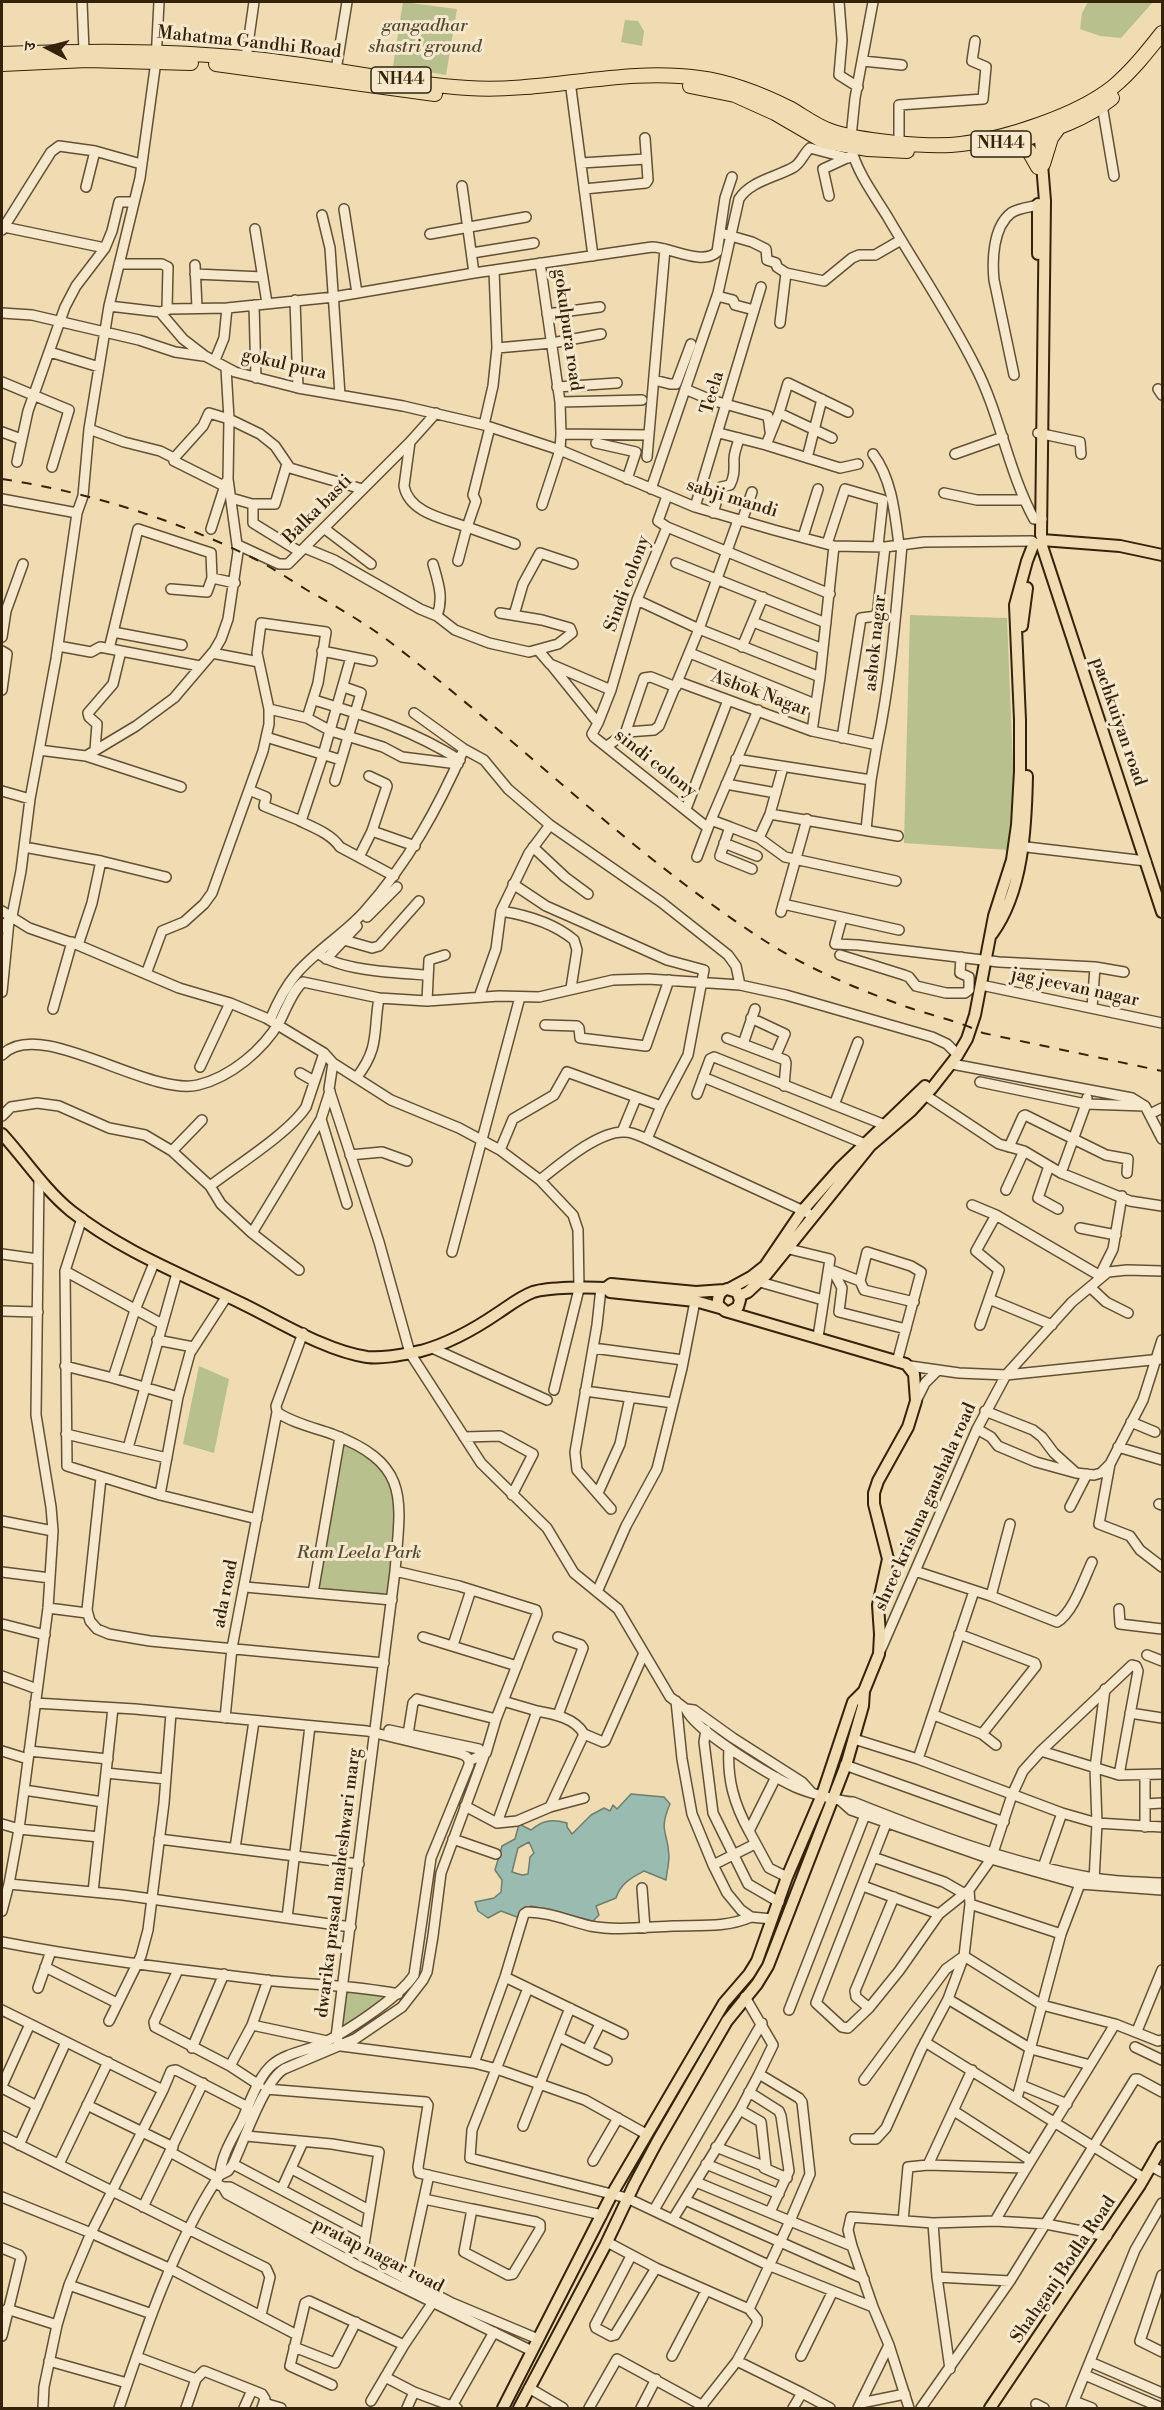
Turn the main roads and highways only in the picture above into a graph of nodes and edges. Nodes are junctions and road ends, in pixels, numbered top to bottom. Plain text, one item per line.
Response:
1 (1162, 33) edge
2 (1162, 44) edge
3 (2, 54) edge
4 (156, 56) junction
5 (2, 64) edge
6 (571, 85) junction
7 (1059, 127) junction
8 (1037, 130) junction
9 (1014, 141) junction
10 (850, 149) junction
11 (1041, 166) junction
12 (1041, 228) junction
13 (1038, 540) junction
14 (1162, 555) edge
15 (1162, 912) edge
16 (938, 1079) junction
17 (887, 1126) junction
18 (2, 1138) edge
19 (808, 1213) junction
20 (603, 1288) junction
21 (733, 1298) junction
22 (720, 1308) junction
23 (864, 1691) junction
24 (832, 1799) junction
25 (1162, 2147) edge
26 (503, 2409) edge
27 (519, 2409) edge
28 (990, 2409) edge

1 - 8 highway, Mahatma Gandhi Road / NH44
2 - 7 highway, Mahatma Gandhi Road / NH44
3 - 4 highway, Mahatma Gandhi Road / NH44
4 - 5 highway, Mahatma Gandhi Road / NH44
4 - 6 highway, Mahatma Gandhi Road / NH44
4 - 6 highway, Mahatma Gandhi Road / NH44
6 - 10 highway, Mahatma Gandhi Road / NH44
7 - 8 highway, Mahatma Gandhi Road / NH44
7 - 11 highway
8 - 9 highway, Mahatma Gandhi Road / NH44
8 - 10 highway, Mahatma Gandhi Road / NH44
8 - 11 main road
9 - 10 highway, Mahatma Gandhi Road / NH44
9 - 11 highway
11 - 12 main road
11 - 12 main road
12 - 13 main road
13 - 14 main road
13 - 15 main road, pachkuiyan road
13 - 16 main road
16 - 17 main road
16 - 17 main road
17 - 19 main road
18 - 20 main road
19 - 21 main road
19 - 21 main road
20 - 21 main road
20 - 22 main road
21 - 22 main road
21 - 22 main road
21 - 23 main road
23 - 24 main road
23 - 24 main road
24 - 26 main road
24 - 27 main road
25 - 28 main road, Shahganj Bodla Road

